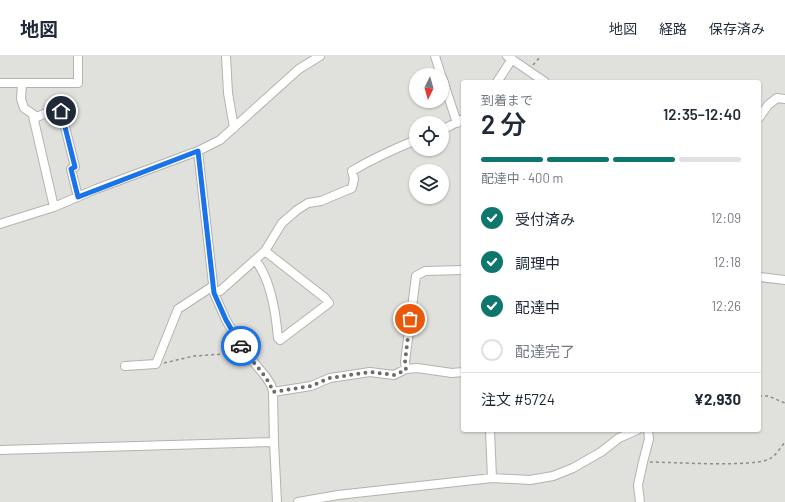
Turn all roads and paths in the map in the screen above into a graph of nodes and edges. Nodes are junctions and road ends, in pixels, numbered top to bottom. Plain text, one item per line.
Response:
1 (78, 56) edge
2 (226, 56) edge
3 (320, 56) edge
4 (435, 56) edge
5 (541, 56) edge
6 (509, 58) edge
7 (439, 68) edge
8 (528, 70) junction
9 (498, 80) edge
10 (542, 80) edge
11 (0, 83) edge
12 (22, 84) junction
13 (449, 94) edge
14 (785, 99) edge
15 (761, 115) edge
16 (33, 116) junction
17 (460, 121) edge
18 (449, 126) edge
19 (234, 128) junction
20 (409, 143) edge
21 (198, 151) junction
22 (78, 197) junction
23 (54, 207) junction
24 (0, 224) edge
25 (265, 251) junction
26 (256, 261) junction
27 (461, 270) edge
28 (761, 277) edge
29 (785, 280) edge
30 (213, 290) junction
31 (245, 352) junction
32 (156, 364) junction
33 (125, 366) dead end
34 (406, 370) junction
35 (461, 372) edge
36 (273, 392) junction
37 (761, 396) edge
38 (785, 403) edge
39 (490, 432) edge
40 (632, 432) edge
41 (648, 432) edge
42 (274, 442) junction
43 (785, 442) edge
44 (0, 450) edge
45 (642, 462) junction
46 (492, 478) junction
47 (277, 502) edge
48 (298, 502) edge
49 (640, 502) edge

1 - 12 street
2 - 19 street
3 - 19 street
4 - 7 street
5 - 8 path
6 - 8 street
6 - 9 street
8 - 10 street
11 - 12 street
12 - 16 street
13 - 17 street
14 - 15 street
16 - 22 street
16 - 23 street
17 - 18 street
19 - 21 street
20 - 25 street
21 - 22 street
21 - 30 street
22 - 23 street
23 - 24 street
25 - 26 street
25 - 26 street
26 - 30 street
27 - 34 street
28 - 29 street
30 - 31 street
30 - 32 street
31 - 32 path
31 - 36 street
32 - 33 street
34 - 35 street
34 - 36 street
36 - 42 street
37 - 38 path
39 - 46 street
40 - 46 street
41 - 45 street
42 - 44 street
42 - 47 street
43 - 45 path
45 - 49 street
46 - 48 street

